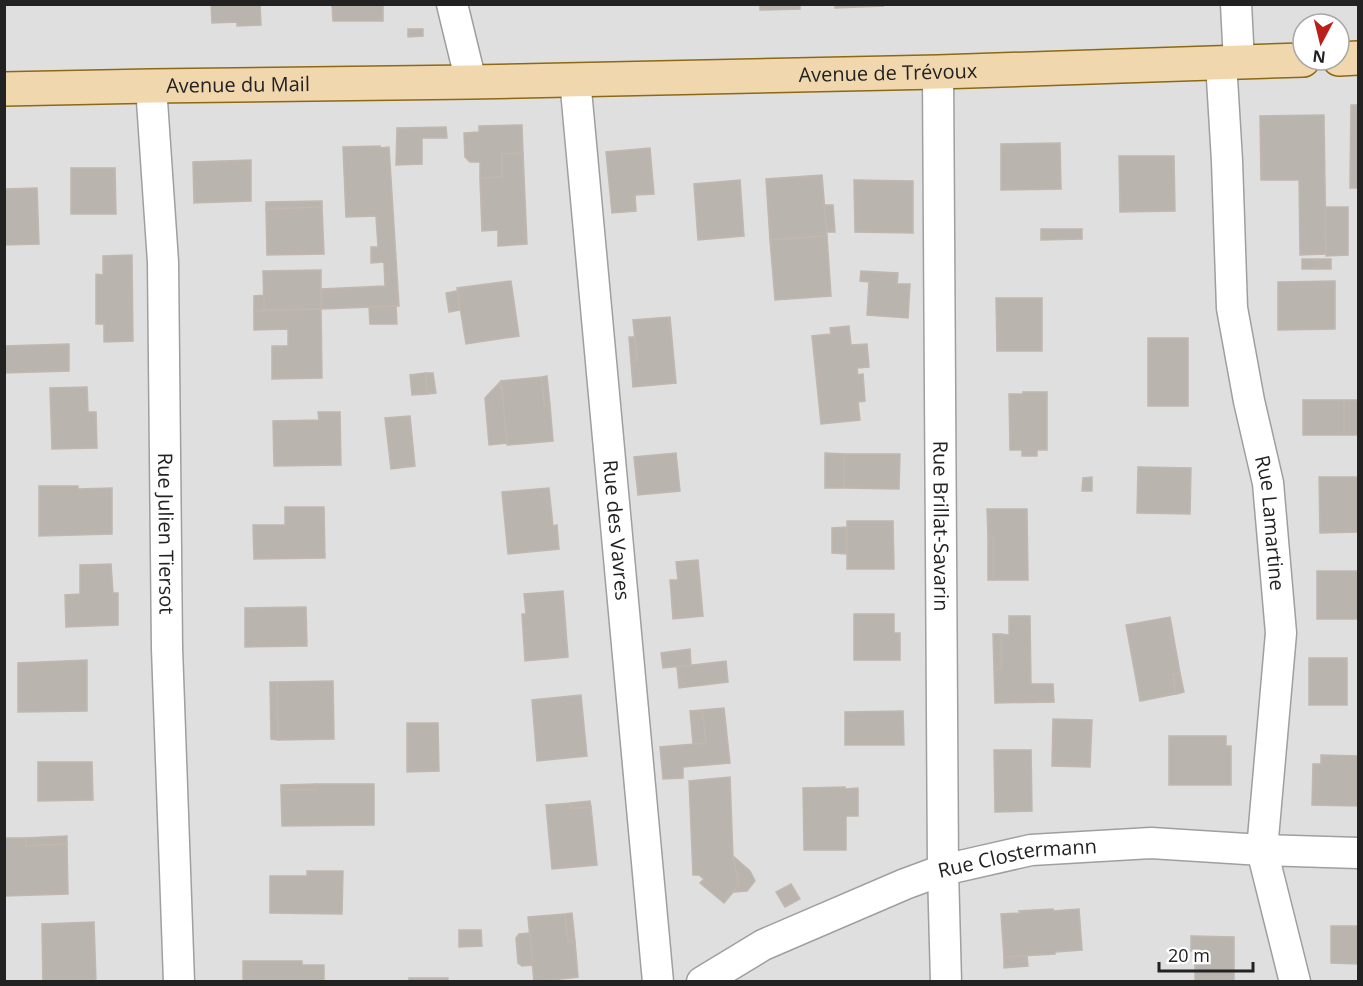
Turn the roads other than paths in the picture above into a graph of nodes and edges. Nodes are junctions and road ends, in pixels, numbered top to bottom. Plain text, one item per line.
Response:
1 (452, 4) edge
2 (1236, 4) edge
3 (1291, 60) edge
4 (1230, 62) junction
5 (938, 72) junction
6 (575, 79) junction
7 (471, 82) junction
8 (151, 86) junction
9 (4, 89) edge
10 (1262, 850) junction
11 (1359, 853) edge
12 (943, 870) junction
13 (178, 981) edge
14 (658, 981) edge
15 (702, 981) edge
16 (946, 981) edge
17 (1295, 981) edge

1 - 7 street
2 - 4 street, Rue Lamartine
3 - 4 main road, Avenue de Trévoux
4 - 5 main road, Avenue de Trévoux
4 - 10 street, Rue Lamartine
5 - 6 main road, Avenue de Trévoux
5 - 12 street, Rue Brillat-Savarin
6 - 7 main road, Avenue de Trévoux
6 - 14 street, Rue des Vavres
7 - 8 main road, Avenue du Mail
8 - 9 main road, Avenue du Mail
8 - 13 street, Rue Julien Tiersot
10 - 11 street, Rue Clostermann
10 - 12 street, Rue Clostermann
10 - 17 street, Rue Lamartine
12 - 15 street, Rue Clostermann
12 - 16 street, Rue Brillat-Savarin

